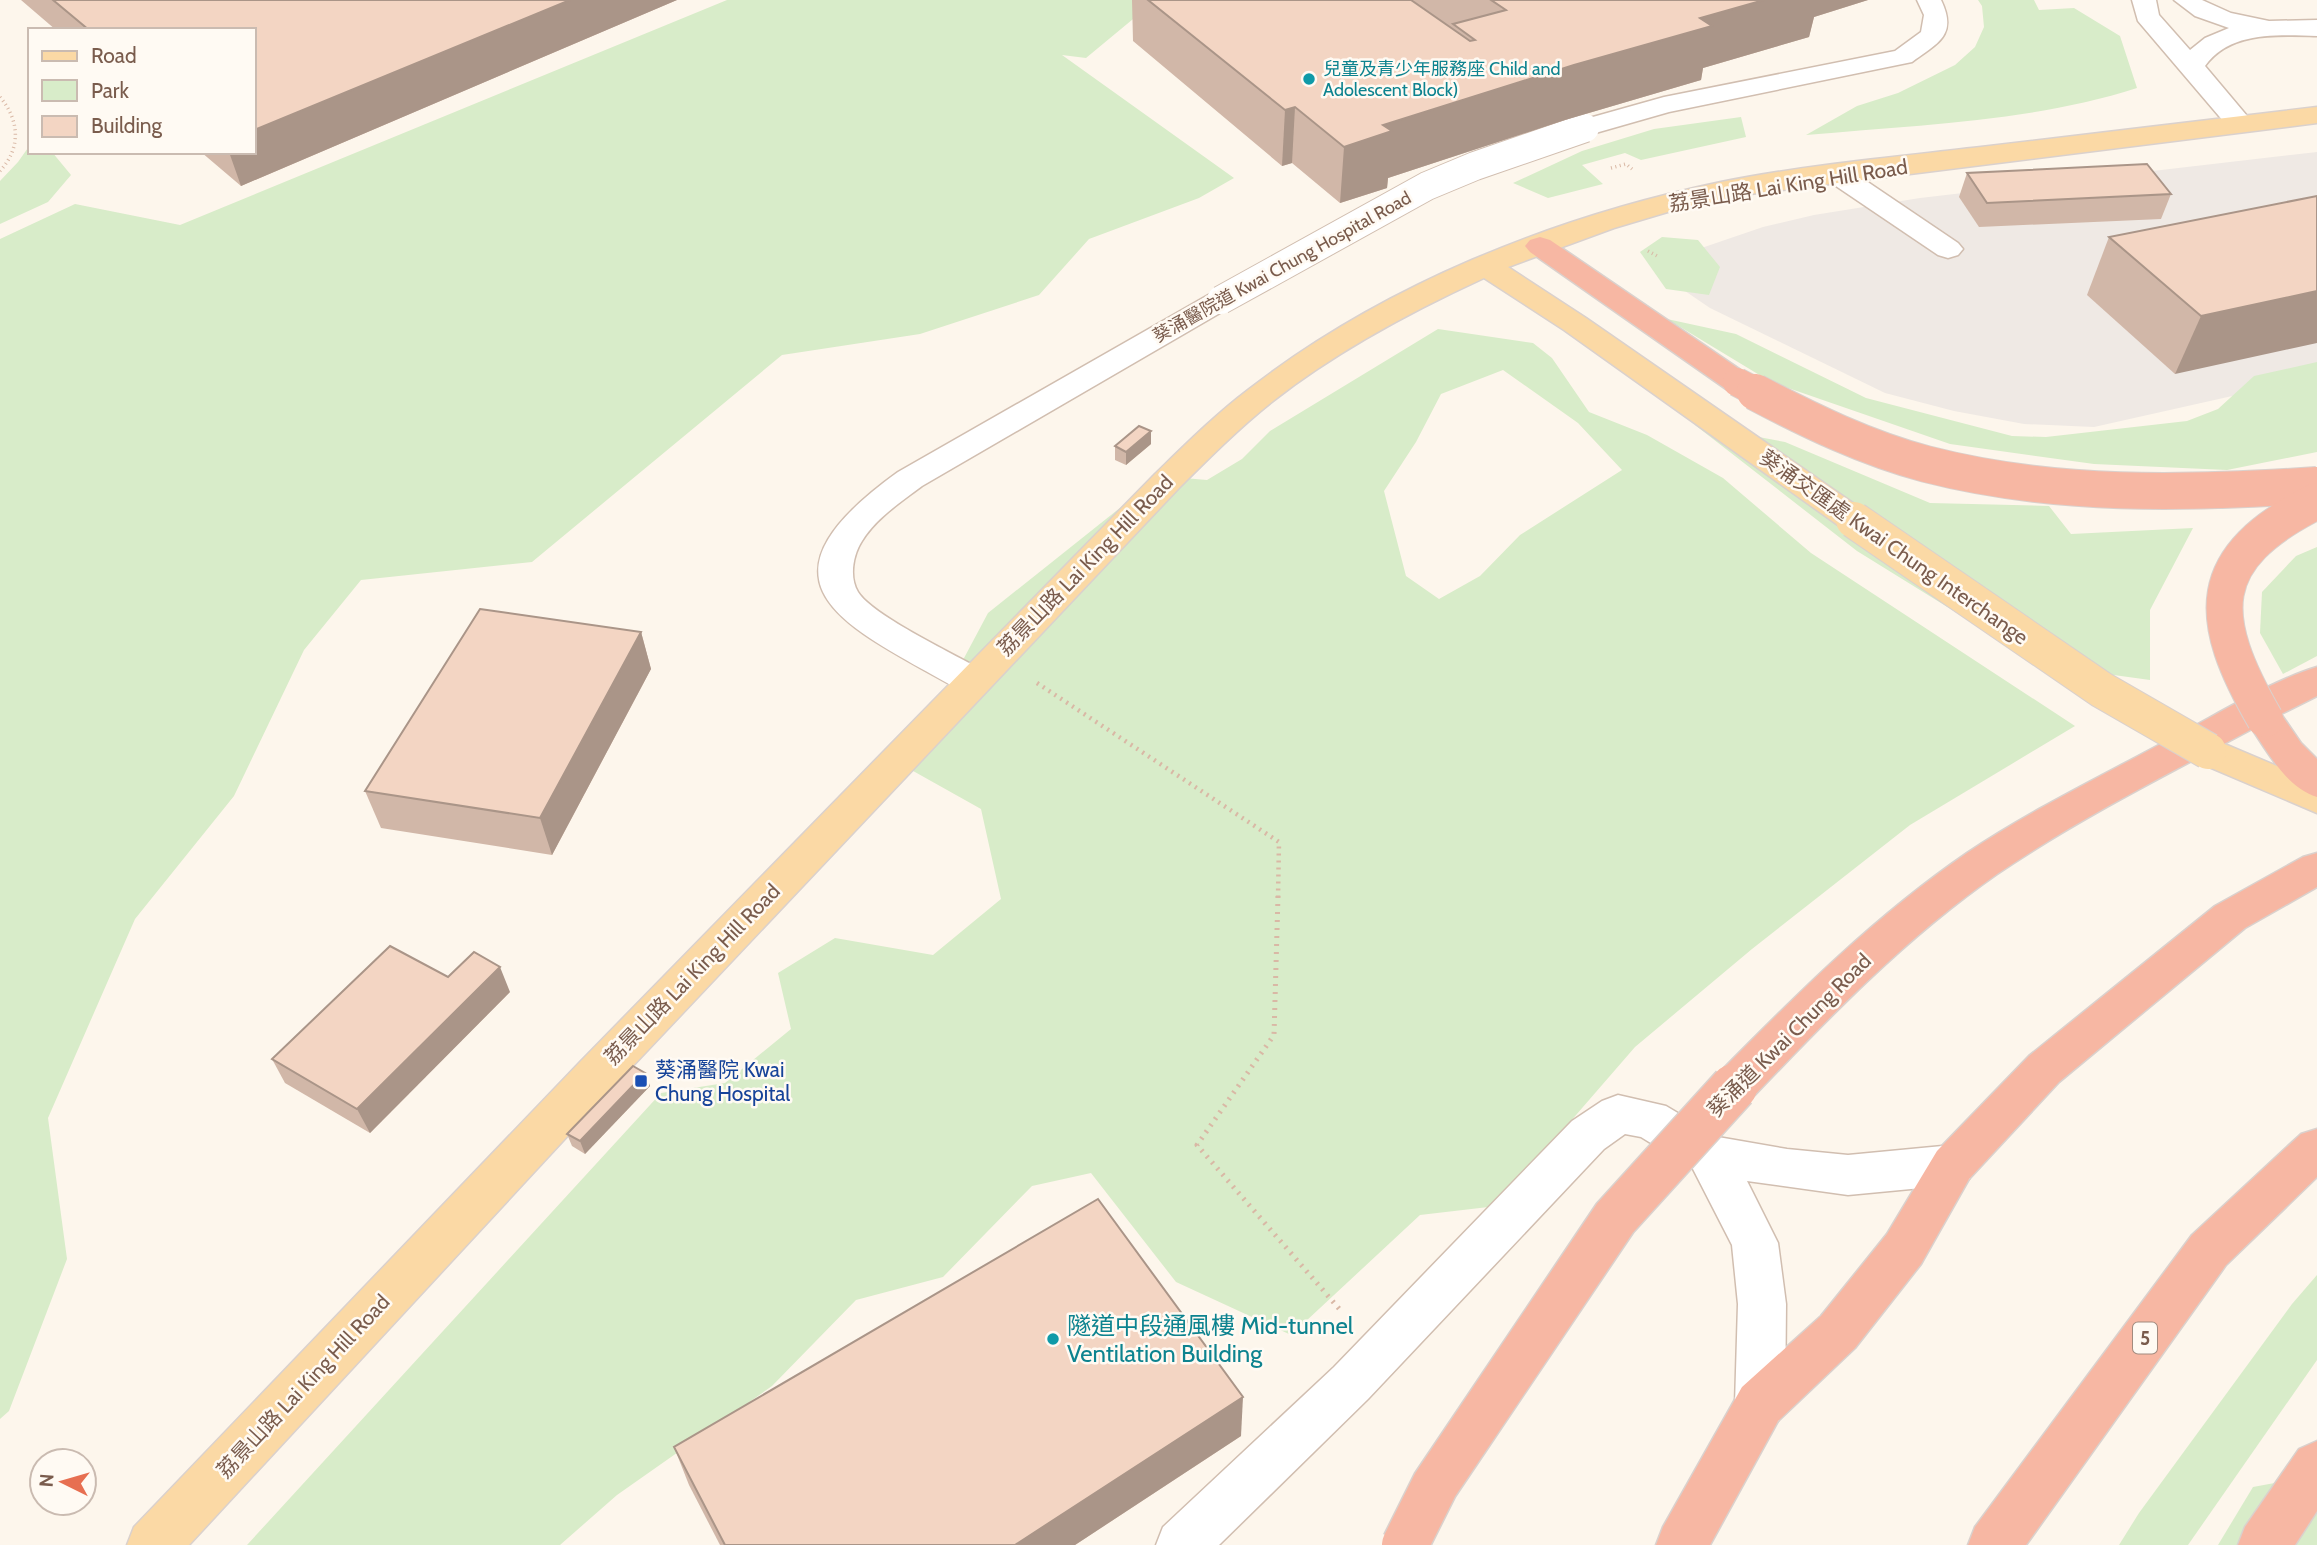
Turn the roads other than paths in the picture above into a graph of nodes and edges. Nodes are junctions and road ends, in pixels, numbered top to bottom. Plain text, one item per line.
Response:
1 (1929, 0) edge
2 (2144, 0) edge
3 (2186, 0) edge
4 (2317, 28) edge
5 (2275, 29) junction
6 (2190, 68) junction
7 (2317, 115) edge
8 (2240, 123) junction
9 (1837, 174) junction
10 (1540, 246) junction
11 (1948, 249) dead end
12 (1488, 267) junction
13 (2317, 485) edge
14 (2317, 501) edge
15 (2317, 680) edge
16 (973, 681) junction
17 (2317, 783) edge
18 (2317, 799) edge
19 (2317, 868) edge
20 (2317, 1147) edge
21 (1709, 1155) junction
22 (1953, 1165) junction
23 (1760, 1404) junction
24 (2317, 1466) edge
25 (153, 1545) edge
26 (1182, 1545) edge
27 (1405, 1545) edge
28 (1682, 1545) edge
29 (1994, 1545) edge
30 (2264, 1545) edge

1 - 16 street, 葵涌醫院道 Kwai Chung Hospital Road, bridge
2 - 6 street
3 - 5 street
4 - 5 street
5 - 6 street
6 - 8 street
7 - 8 main road, 荔景山路 Lai King Hill Road
8 - 9 main road, 荔景山路 Lai King Hill Road
9 - 10 main road, 荔景山路 Lai King Hill Road
9 - 11 street
10 - 12 main road, 荔景山路 Lai King Hill Road
10 - 13 highway, bridge
12 - 16 main road, 荔景山路 Lai King Hill Road
12 - 18 main road, 葵涌交匯處 Kwai Chung Interchange, bridge
14 - 17 highway, bridge
15 - 27 highway, 葵涌道 Kwai Chung Road, bridge
16 - 25 main road, 荔景山路 Lai King Hill Road
19 - 22 highway
20 - 29 highway, 5
21 - 22 street
21 - 23 street
21 - 26 street
22 - 23 highway
23 - 28 highway
24 - 30 highway

